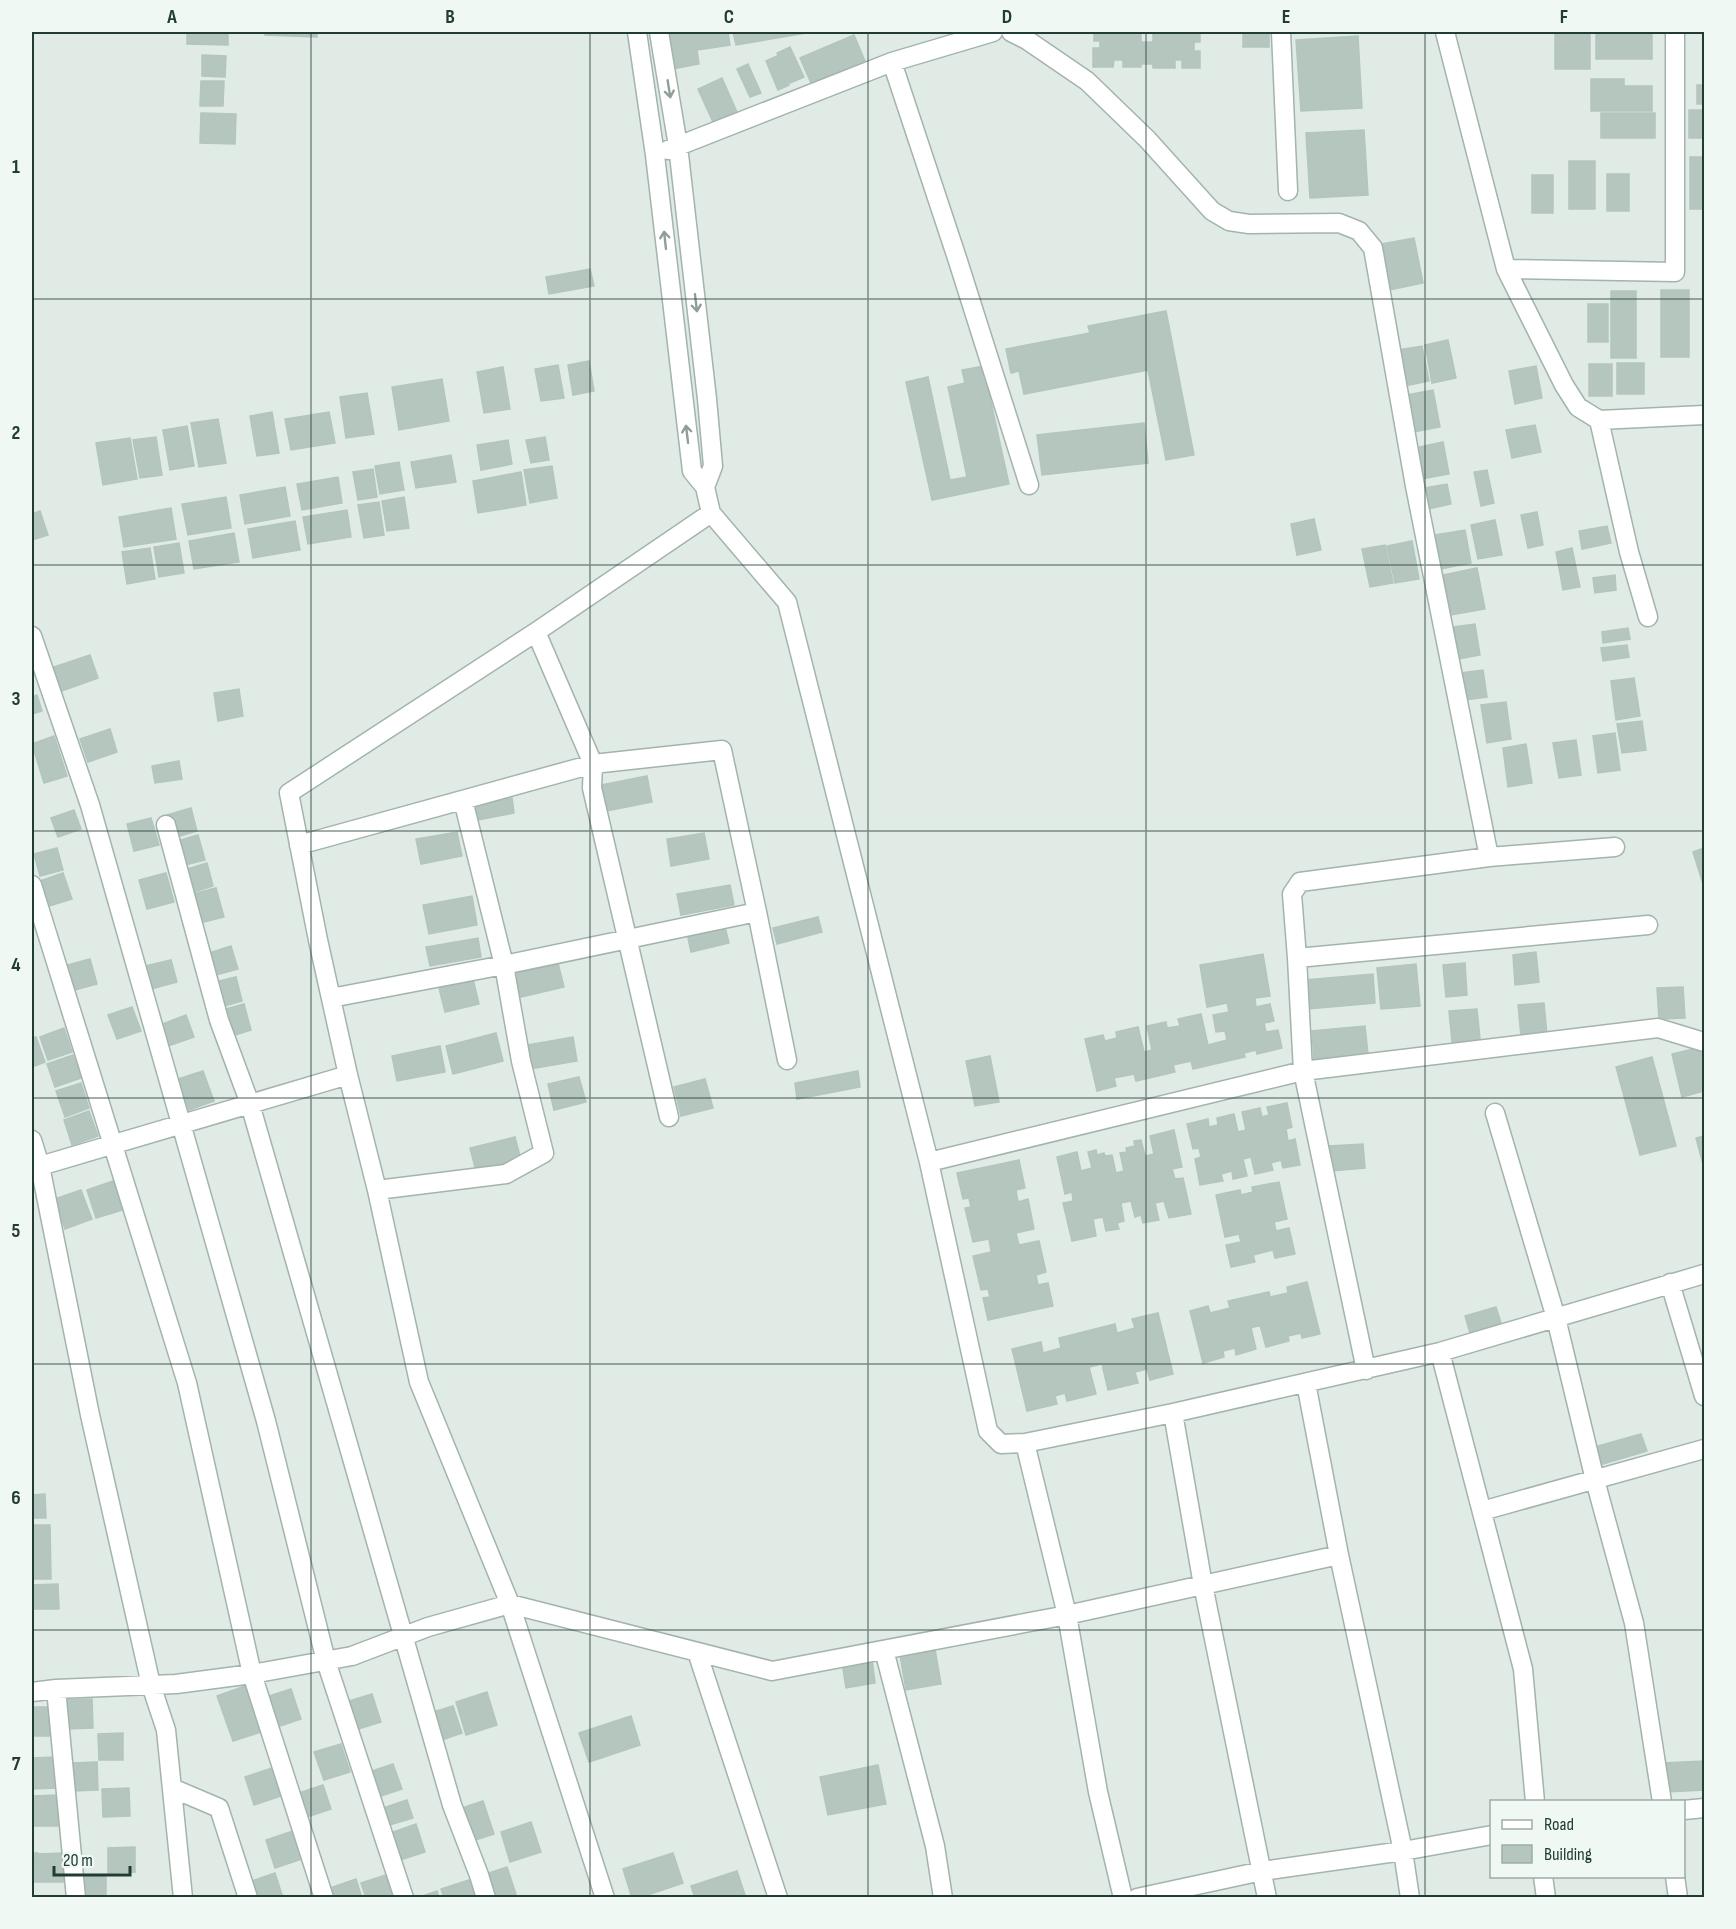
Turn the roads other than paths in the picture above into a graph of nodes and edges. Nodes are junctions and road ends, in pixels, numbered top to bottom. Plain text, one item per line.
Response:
1 (637, 32) edge
2 (659, 32) edge
3 (993, 32) edge
4 (1011, 32) edge
5 (1281, 32) edge
6 (1445, 32) edge
7 (1675, 32) edge
8 (892, 62) junction
9 (678, 146) junction
10 (655, 155) junction
11 (1288, 191) dead end
12 (1506, 269) junction
13 (1704, 415) edge
14 (1599, 420) junction
15 (1029, 485) dead end
16 (705, 487) junction
17 (711, 513) junction
18 (1648, 617) dead end
19 (536, 632) junction
20 (32, 636) edge
21 (593, 764) junction
22 (463, 800) junction
23 (166, 825) dead end
24 (299, 845) junction
25 (1615, 847) dead end
26 (1489, 857) junction
27 (32, 885) edge
28 (757, 912) junction
29 (1648, 925) dead end
30 (628, 939) junction
31 (1297, 958) junction
32 (504, 965) junction
33 (331, 998) junction
34 (1704, 1042) edge
35 (787, 1060) dead end
36 (1303, 1071) junction
37 (348, 1075) junction
38 (250, 1104) junction
39 (1495, 1113) dead end
40 (669, 1117) dead end
41 (181, 1124) junction
42 (32, 1140) edge
43 (114, 1143) junction
44 (929, 1162) junction
45 (36, 1166) edge
46 (377, 1190) junction
47 (1704, 1274) edge
48 (1670, 1283) junction
49 (1556, 1318) junction
50 (1440, 1352) junction
51 (1366, 1370) junction
52 (1306, 1383) junction
53 (1704, 1396) edge
54 (1173, 1413) junction
55 (1025, 1443) junction
56 (1704, 1449) edge
57 (1594, 1480) junction
58 (1482, 1510) junction
59 (1339, 1555) junction
60 (1203, 1585) junction
61 (510, 1604) junction
62 (1067, 1615) junction
63 (403, 1636) junction
64 (884, 1650) junction
65 (697, 1652) junction
66 (326, 1661) junction
67 (252, 1674) junction
68 (152, 1685) junction
69 (56, 1689) junction
70 (32, 1692) edge
71 (172, 1788) junction
72 (1535, 1800) edge
73 (1662, 1800) edge
74 (1704, 1808) edge
75 (1685, 1810) edge
76 (1490, 1835) edge
77 (1403, 1851) junction
78 (1262, 1871) junction
79 (1543, 1878) edge
80 (1675, 1878) edge
81 (76, 1898) edge
82 (183, 1898) edge
83 (248, 1898) edge
84 (324, 1898) edge
85 (404, 1898) edge
86 (486, 1898) edge
87 (605, 1898) edge
88 (778, 1898) edge
89 (943, 1898) edge
90 (1123, 1898) edge
91 (1137, 1898) edge
92 (1267, 1898) edge
93 (1410, 1898) edge
94 (1546, 1898) edge
95 (1678, 1898) edge

1 - 10 street
2 -> 9 street
3 - 8 street
4 - 26 street
5 - 11 street
6 - 12 street
7 - 12 street
8 - 9 street
8 - 15 street
9 - 10 street
9 -> 16 street
16 -> 10 street
12 - 14 street
13 - 14 street
14 - 18 street
16 - 17 street
17 - 19 street
17 - 44 street
19 - 21 street
19 - 24 street
20 - 41 street
21 - 22 street
21 - 28 street
21 - 30 street
22 - 24 street
22 - 32 street
23 - 38 street
24 - 33 street
25 - 26 street
26 - 31 street
27 - 43 street
28 - 30 street
28 - 35 street
29 - 31 street
30 - 32 street
30 - 40 street
31 - 36 street
32 - 33 street
32 - 46 street
33 - 37 street
34 - 36 street
36 - 44 street
36 - 51 street
37 - 38 street
37 - 46 street
38 - 41 street
38 - 63 street
39 - 49 street
41 - 43 street
41 - 66 street
42 - 45 street
43 - 45 street
43 - 67 street
44 - 55 street
45 - 68 street
46 - 61 street
47 - 48 street
48 - 49 street
48 - 53 street
49 - 50 street
49 - 57 street
50 - 51 street
50 - 58 street
51 - 52 street
52 - 54 street
52 - 59 street
54 - 55 street
54 - 60 street
55 - 62 street
56 - 57 street
57 - 58 street
57 - 73 street
58 - 72 street
59 - 60 street
59 - 77 street
60 - 62 street
60 - 78 street
61 - 63 street
61 - 65 street
61 - 87 street
62 - 64 street
62 - 90 street
63 - 66 street
63 - 86 street
64 - 65 street
64 - 89 street
65 - 88 street
66 - 67 street
66 - 85 street
67 - 68 street
67 - 84 street
68 - 69 street
68 - 71 street
69 - 70 street
69 - 81 street
71 - 82 street
71 - 83 street
74 - 75 street
76 - 77 street
77 - 78 street
77 - 93 street
78 - 91 street
78 - 92 street
79 - 94 street
80 - 95 street

